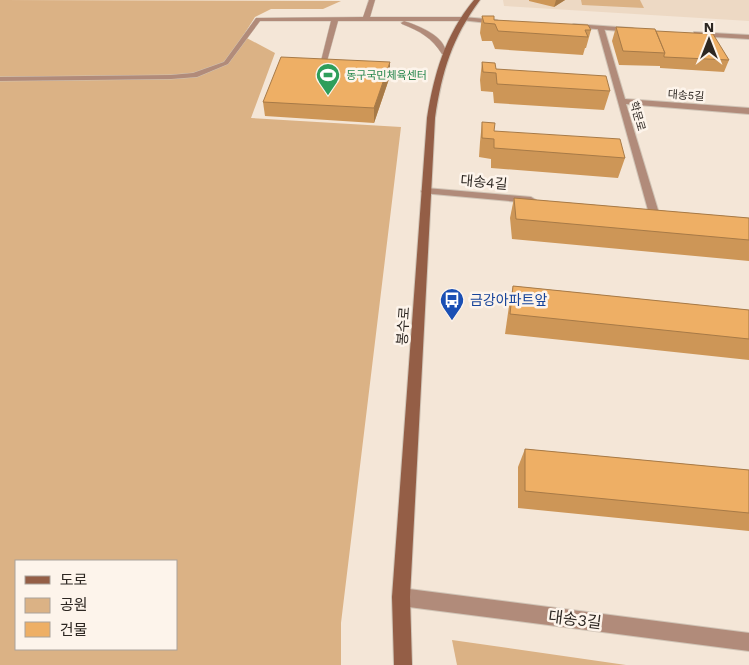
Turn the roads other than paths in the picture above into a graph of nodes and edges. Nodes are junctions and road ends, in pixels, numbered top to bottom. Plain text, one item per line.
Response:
1 (372, 0) edge
2 (477, 0) edge
3 (335, 20) junction
4 (366, 20) junction
5 (392, 20) junction
6 (463, 20) junction
7 (502, 22) edge
8 (561, 26) edge
9 (600, 28) junction
10 (640, 30) edge
11 (690, 33) edge
12 (749, 37) edge
13 (444, 53) junction
14 (324, 60) edge
15 (0, 79) edge
16 (622, 101) junction
17 (749, 111) edge
18 (426, 191) junction
19 (545, 201) edge
20 (653, 210) edge
21 (401, 596) junction
22 (749, 642) edge
23 (403, 665) edge

1 - 4 lane
2 - 6 main road, 봉수로
3 - 4 lane
3 - 14 lane
3 - 15 lane
4 - 5 lane
5 - 6 lane
5 - 13 lane
6 - 7 street
6 - 13 main road, 봉수로
8 - 9 street
9 - 10 street
9 - 16 street, 학문로
11 - 12 street
13 - 18 main road, 봉수로
16 - 17 street, 대송5길
16 - 20 street, 학문로
18 - 19 street, 대송4길
18 - 21 main road, 봉수로
21 - 22 street, 대송3길
21 - 23 main road, 봉수로

